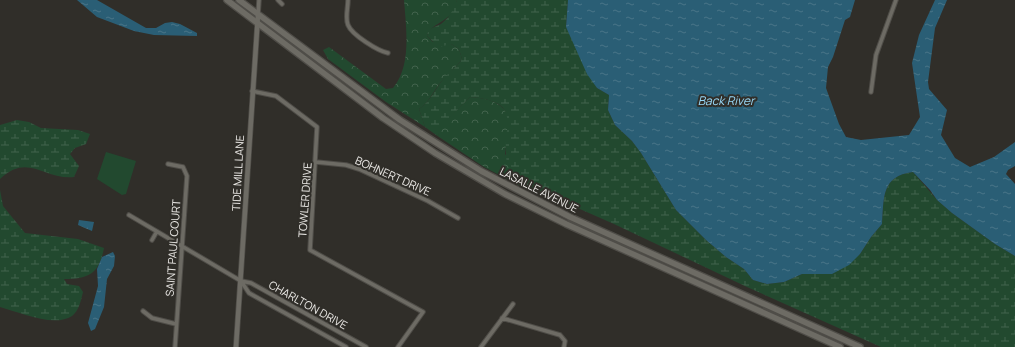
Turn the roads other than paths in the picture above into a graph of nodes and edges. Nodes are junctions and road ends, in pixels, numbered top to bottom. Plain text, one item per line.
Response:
1 (226, 0) edge
2 (239, 0) edge
3 (259, 0) edge
4 (278, 0) edge
5 (348, 0) edge
6 (896, 0) edge
7 (282, 4) dead end
8 (258, 15) junction
9 (257, 24) junction
10 (388, 53) dead end
11 (252, 91) junction
12 (872, 92) dead end
13 (316, 162) junction
14 (168, 164) dead end
15 (129, 215) dead end
16 (458, 218) dead end
17 (156, 233) junction
18 (152, 240) dead end
19 (181, 246) junction
20 (241, 281) junction
21 (513, 304) dead end
22 (143, 311) dead end
23 (502, 318) junction
24 (176, 324) junction
25 (174, 347) edge
26 (236, 347) edge
27 (346, 347) edge
28 (366, 347) edge
29 (398, 347) edge
30 (482, 347) edge
31 (564, 347) edge
32 (840, 347) edge
33 (860, 347) edge

1 - 9 main road, LASALLE AVENUE
2 - 8 main road, LASALLE AVENUE
3 - 8 street, TIDE MILL LANE
4 - 7 street
5 - 10 street
6 - 12 street
8 - 9 street, TIDE MILL LANE
8 - 33 main road, LASALLE AVENUE
9 - 11 street, TIDE MILL LANE
9 - 32 main road, LASALLE AVENUE
11 - 13 street, TOWLER DRIVE
11 - 20 street, TIDE MILL LANE
13 - 16 street, BOHNERT DRIVE
13 - 29 street, TOWLER DRIVE
14 - 19 street, SAINT PAUL COURT
15 - 17 street, CHARLTON DRIVE
17 - 18 street
17 - 19 street, CHARLTON DRIVE
19 - 20 street, CHARLTON DRIVE
19 - 24 street, SAINT PAUL COURT
20 - 26 street, TIDE MILL LANE
20 - 27 street, CHARLTON DRIVE
20 - 28 street, CHARLTON DRIVE
21 - 23 street
22 - 24 street
23 - 30 street
23 - 31 street
24 - 25 street, SAINT PAUL COURT

